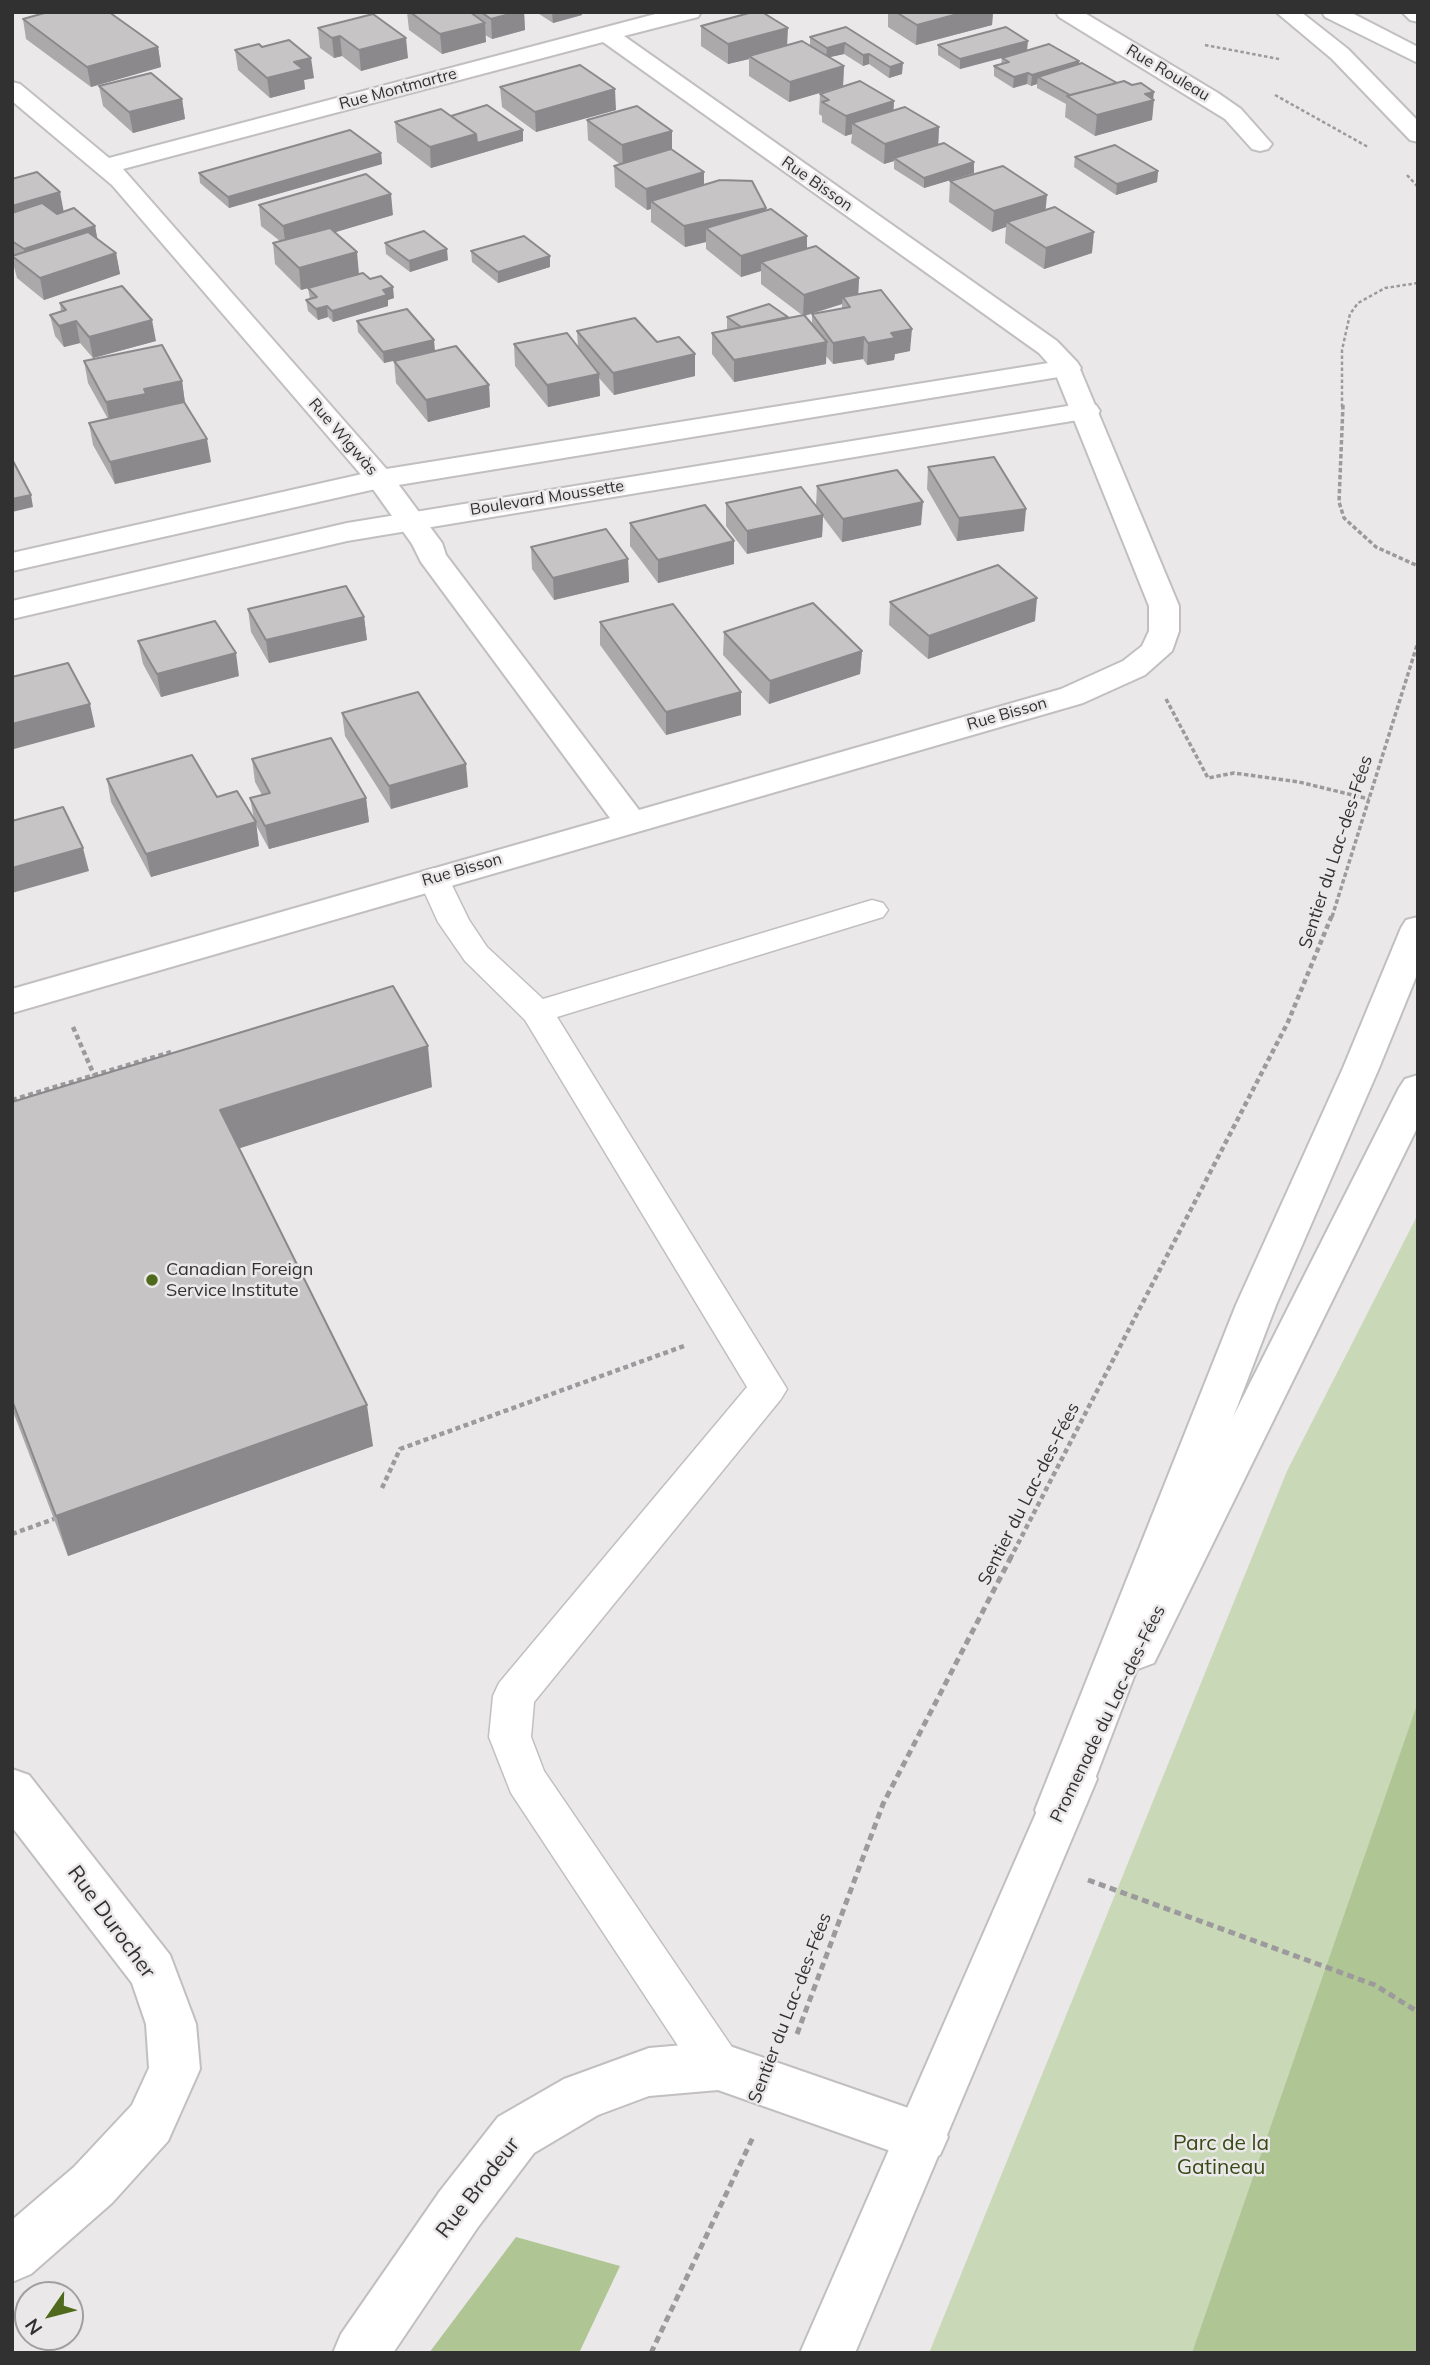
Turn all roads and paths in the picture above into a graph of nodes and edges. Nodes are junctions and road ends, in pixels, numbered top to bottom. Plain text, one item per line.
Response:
1 (690, 12) edge
2 (1067, 12) edge
3 (1287, 12) edge
4 (1333, 12) edge
5 (1413, 12) edge
6 (1418, 15) edge
7 (606, 34) junction
8 (1418, 56) edge
9 (12, 89) edge
10 (1271, 93) dead end
11 (1418, 135) edge
12 (1260, 144) dead end
13 (1377, 152) dead end
14 (106, 166) junction
15 (1404, 173) dead end
16 (1418, 187) edge
17 (1418, 283) edge
18 (1067, 368) junction
19 (1086, 411) junction
20 (380, 479) junction
21 (412, 520) junction
22 (12, 562) edge
23 (1418, 566) edge
24 (12, 610) edge
25 (1418, 642) edge
26 (1146, 659) junction
27 (1369, 799) junction
28 (630, 821) junction
29 (434, 878) junction
30 (872, 910) dead end
31 (1418, 928) edge
32 (12, 1001) edge
33 (537, 1012) junction
34 (73, 1026) dead end
35 (171, 1052) edge
36 (94, 1075) junction
37 (1418, 1088) edge
38 (12, 1100) edge
39 (730, 1329) junction
40 (382, 1488) dead end
41 (54, 1519) edge
42 (12, 1534) edge
43 (12, 1790) edge
44 (1059, 1810) junction
45 (1037, 1862) junction
46 (1418, 2012) edge
47 (718, 2066) junction
48 (778, 2085) junction
49 (922, 2137) junction
50 (12, 2255) edge
51 (360, 2353) edge
52 (651, 2353) edge
53 (827, 2353) edge

1 - 7 main road, Rue Montmartre
2 - 12 main road, Rue Rouleau
3 - 11 main road
4 - 8 main road
5 - 6 main road
7 - 14 main road, Rue Montmartre
7 - 18 main road, Rue Bisson
9 - 14 main road, Rue Wìgwàs
10 - 13 path
14 - 20 main road, Rue Wìgwàs
15 - 16 path
17 - 23 path
18 - 19 main road, Rue Bisson
18 - 20 main road
19 - 21 main road, Boulevard Moussette
19 - 26 main road, Rue Bisson
20 - 21 main road, Rue Wìgwàs
20 - 22 main road
21 - 24 main road, Boulevard Moussette
21 - 28 main road, Rue Wìgwàs
25 - 27 path, Sentier du Lac-des-Fées
26 - 27 path
26 - 28 main road, Rue Bisson
27 - 48 path, Sentier du Lac-des-Fées
28 - 29 main road, Rue Bisson
29 - 32 main road, Rue Bisson
29 - 33 lane
30 - 33 lane
31 - 44 main road
33 - 39 lane
34 - 36 path
35 - 36 path
36 - 38 path
37 - 44 main road, Promenade du Lac-des-Fées
39 - 40 path
39 - 47 lane
41 - 42 path
43 - 50 main road, Rue Durocher
44 - 45 main road, Promenade du Lac-des-Fées
45 - 46 path
45 - 49 main road, Promenade du Lac-des-Fées
47 - 48 main road, Rue Brodeur
47 - 51 main road, Rue Brodeur
48 - 49 main road, Rue Brodeur
48 - 52 path, Sentier du Lac-des-Fées
49 - 53 main road, Promenade du Lac-des-Fées

